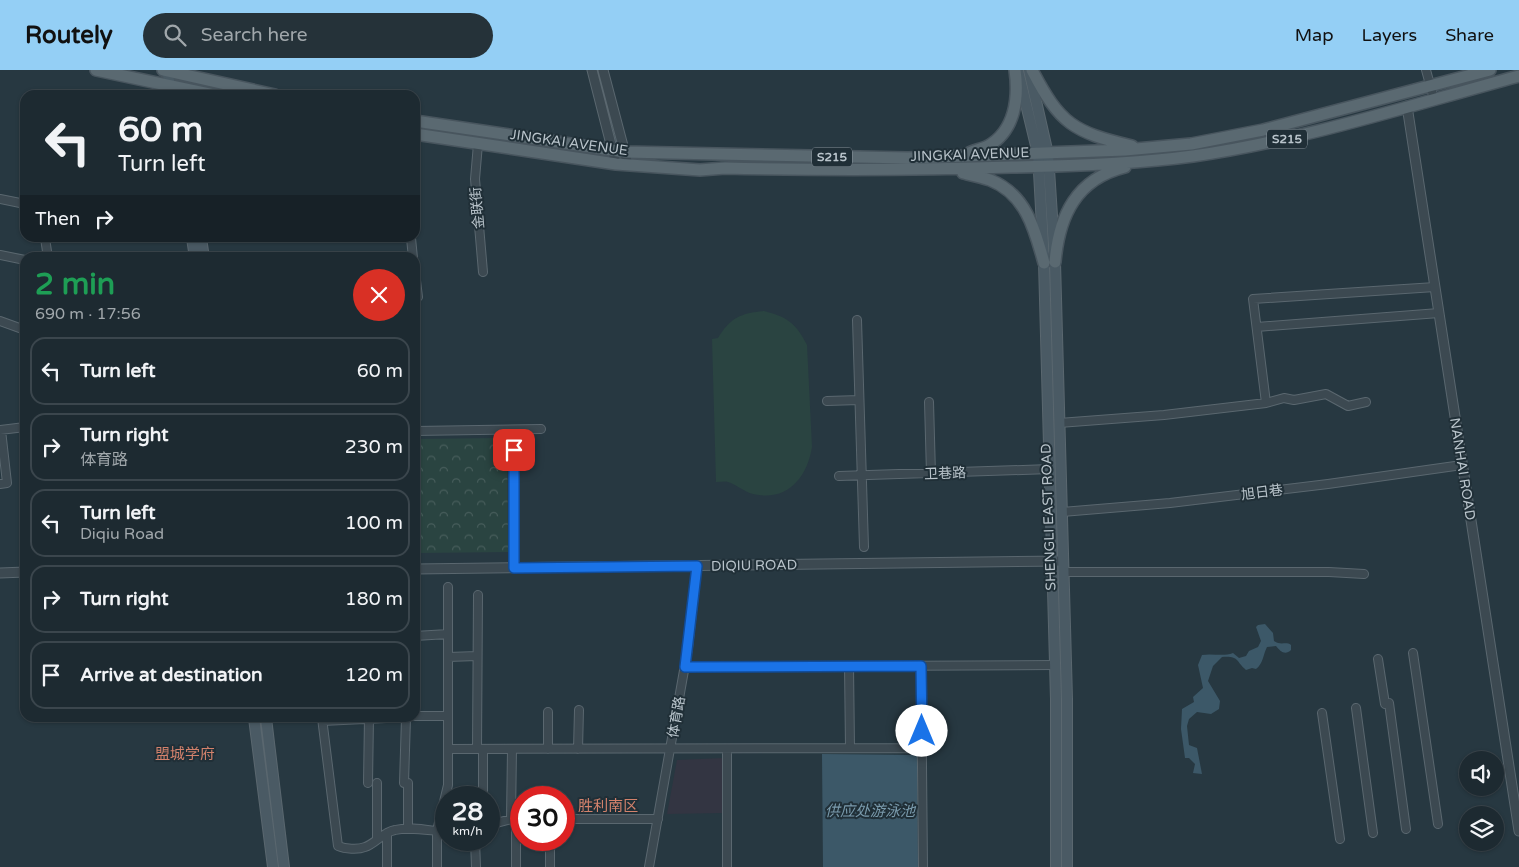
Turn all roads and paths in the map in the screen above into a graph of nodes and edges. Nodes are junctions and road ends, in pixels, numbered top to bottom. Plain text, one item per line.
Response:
1 (96, 70) edge
2 (592, 70) edge
3 (603, 70) edge
4 (1017, 70) edge
5 (1030, 70) edge
6 (1426, 70) edge
7 (1490, 70) edge
8 (171, 71) edge
9 (1519, 76) edge
10 (1430, 85) junction
11 (172, 90) edge
12 (176, 90) edge
13 (253, 90) edge
14 (1434, 99) junction
15 (1407, 106) junction
16 (420, 122) edge
17 (420, 135) edge
18 (478, 144) junction
19 (1143, 149) junction
20 (619, 151) junction
21 (1043, 154) junction
22 (961, 156) junction
23 (1151, 161) junction
24 (622, 165) junction
25 (1044, 166) junction
26 (950, 169) junction
27 (0, 199) edge
28 (20, 203) edge
29 (0, 255) edge
30 (20, 259) edge
31 (1050, 262) junction
32 (483, 272) dead end
33 (1435, 287) junction
34 (1439, 313) junction
35 (856, 320) dead end
36 (0, 321) edge
37 (1257, 326) junction
38 (20, 328) edge
39 (858, 400) junction
40 (827, 401) dead end
41 (929, 402) dead end
42 (1366, 402) dead end
43 (1266, 403) junction
44 (1059, 422) junction
45 (20, 428) edge
46 (542, 429) dead end
47 (1, 430) edge
48 (515, 430) junction
49 (420, 431) edge
50 (1462, 465) junction
51 (1050, 469) junction
52 (931, 474) junction
53 (839, 476) dead end
54 (860, 476) junction
55 (0, 484) edge
56 (1062, 512) junction
57 (864, 548) dead end
58 (1060, 565) junction
59 (697, 566) junction
60 (514, 568) junction
61 (420, 569) edge
62 (0, 572) edge
63 (20, 572) edge
64 (1364, 574) dead end
65 (448, 587) dead end
66 (478, 595) dead end
67 (448, 634) junction
68 (420, 636) edge
69 (1413, 653) dead end
70 (478, 656) junction
71 (448, 657) junction
72 (1378, 659) dead end
73 (1056, 665) junction
74 (849, 666) junction
75 (921, 666) junction
76 (685, 667) junction
77 (1356, 708) dead end
78 (579, 710) dead end
79 (548, 712) dead end
80 (1322, 713) dead end
81 (420, 716) edge
82 (448, 716) junction
83 (255, 722) edge
84 (266, 722) edge
85 (322, 722) edge
86 (368, 722) edge
87 (406, 722) edge
88 (850, 748) junction
89 (922, 748) junction
90 (448, 749) junction
91 (480, 749) junction
92 (512, 749) junction
93 (548, 749) junction
94 (578, 749) junction
95 (671, 749) junction
96 (727, 749) junction
97 (368, 783) dead end
98 (377, 783) dead end
99 (448, 786) edge
100 (482, 786) edge
101 (514, 786) edge
102 (575, 819) edge
103 (658, 819) junction
104 (1438, 824) dead end
105 (408, 829) junction
106 (1406, 829) dead end
107 (435, 831) edge
108 (1519, 831) edge
109 (387, 833) junction
110 (1373, 833) dead end
111 (1340, 838) dead end
112 (377, 839) junction
113 (437, 851) edge
114 (476, 851) edge
115 (516, 851) edge
116 (550, 851) edge
117 (273, 867) edge
118 (284, 867) edge
119 (387, 867) edge
120 (437, 867) edge
121 (476, 867) edge
122 (516, 867) edge
123 (550, 867) edge
124 (649, 867) edge
125 (727, 867) edge
126 (922, 867) edge
127 (1056, 867) edge
128 (1067, 867) edge

1 - 11 main road
2 - 20 street
3 - 20 street
4 - 21 main road
4 - 22 main road
5 - 19 main road
5 - 21 main road
6 - 10 street
7 - 10 main road, JINGKAI AVENUE / S215
8 - 12 main road
8 - 13 main road
9 - 14 main road, JINGKAI AVENUE / S215
10 - 14 street
10 - 19 main road, JINGKAI AVENUE / S215
14 - 15 main road, JINGKAI AVENUE / S215
15 - 23 main road, JINGKAI AVENUE / S215
15 - 33 street, NANHAI ROAD
16 - 20 main road, JINGKAI AVENUE / S215
17 - 18 main road, JINGKAI AVENUE / S215
18 - 24 main road, JINGKAI AVENUE / S215
18 - 32 street, 金联街
19 - 21 main road, JINGKAI AVENUE / S215
20 - 22 main road, JINGKAI AVENUE / S215
20 - 24 street
21 - 22 main road, JINGKAI AVENUE / S215
21 - 25 main road, SHENGLI EAST ROAD
23 - 25 main road, JINGKAI AVENUE / S215
23 - 31 main road
24 - 26 main road, JINGKAI AVENUE / S215
25 - 26 main road, JINGKAI AVENUE / S215
25 - 31 main road, SHENGLI EAST ROAD
26 - 31 main road
27 - 28 street
29 - 30 street
31 - 44 main road, SHENGLI EAST ROAD
31 - 51 main road, SHENGLI EAST ROAD
33 - 34 street, NANHAI ROAD
33 - 37 street
34 - 37 street
34 - 50 street, NANHAI ROAD
35 - 39 street
36 - 38 street
37 - 43 street
39 - 40 street
39 - 54 street
41 - 52 street
42 - 43 street
43 - 44 street
44 - 56 main road, SHENGLI EAST ROAD
45 - 47 street
46 - 48 street
47 - 55 street
48 - 49 street
48 - 60 street
50 - 56 street, 旭日巷
50 - 108 street, NANHAI ROAD
51 - 52 street, 卫巷路
51 - 58 main road, SHENGLI EAST ROAD
52 - 54 street, 卫巷路
53 - 54 street, 卫巷路
54 - 57 street
56 - 58 main road, SHENGLI EAST ROAD
58 - 59 street, DIQIU ROAD
58 - 64 street
58 - 73 main road, SHENGLI EAST ROAD
58 - 128 main road, SHENGLI EAST ROAD
59 - 60 street, DIQIU ROAD
59 - 76 street, 体育路
60 - 61 street, DIQIU ROAD
62 - 63 street
65 - 67 street
66 - 70 street
67 - 68 street
67 - 71 street
69 - 104 street
70 - 71 street
70 - 91 street
71 - 82 street
72 - 106 street
73 - 75 street
73 - 127 main road, SHENGLI EAST ROAD
74 - 75 street
74 - 76 street
74 - 88 street
75 - 89 street
76 - 95 street, 体育路
77 - 110 street
78 - 94 street
79 - 93 street
80 - 111 street
81 - 82 street
82 - 90 street
83 - 117 main road
84 - 118 main road
85 - 112 street
86 - 97 street
87 - 105 street
88 - 89 street
88 - 96 street
89 - 126 street
90 - 91 street
90 - 99 street
91 - 92 street
91 - 100 street
92 - 93 street
92 - 101 street
93 - 94 street
94 - 95 street
95 - 96 street
95 - 103 street, 体育路
96 - 125 street
98 - 112 street
102 - 103 street
103 - 124 street, 体育路
105 - 107 street
105 - 109 street
109 - 112 street
109 - 119 street
113 - 120 street
114 - 121 street
115 - 122 street
116 - 123 street

